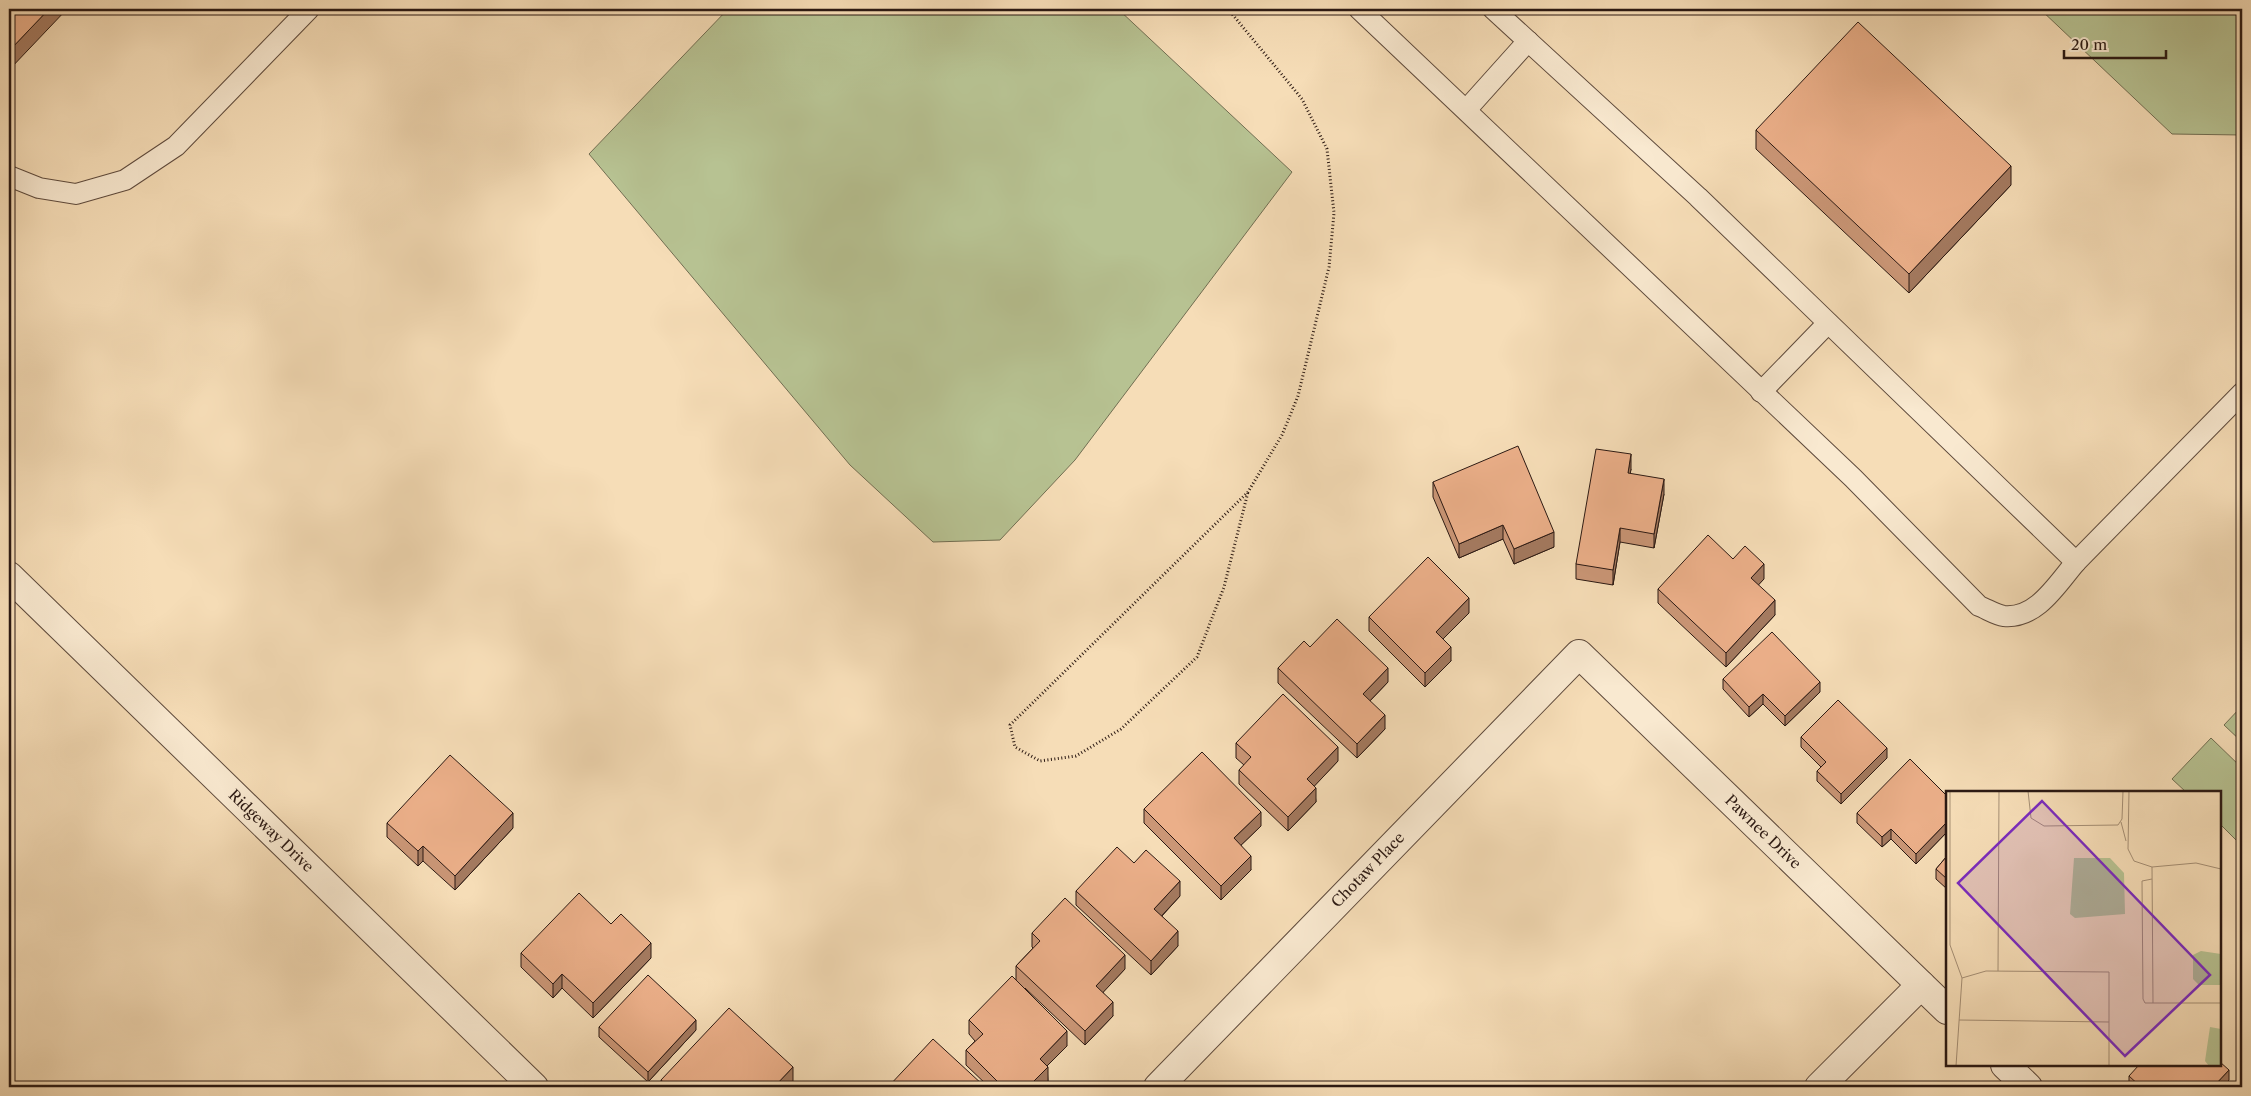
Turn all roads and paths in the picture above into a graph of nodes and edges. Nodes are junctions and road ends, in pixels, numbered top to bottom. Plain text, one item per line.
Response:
1 (309, 9) edge
2 (1228, 9) edge
3 (1359, 9) edge
4 (1493, 9) edge
5 (1528, 41) junction
6 (1467, 110) junction
7 (9, 176) edge
8 (1828, 323) junction
9 (1761, 392) junction
10 (2242, 393) edge
11 (1248, 492) junction
12 (2076, 562) junction
13 (9, 576) edge
14 (1579, 654) joint
15 (1922, 985) junction
16 (1946, 1009) edge
17 (2005, 1066) edge
18 (534, 1087) edge
19 (1158, 1087) edge
20 (1820, 1087) edge
21 (2028, 1087) edge

1 - 7 lane
2 - 11 path
3 - 6 lane
4 - 5 lane
5 - 6 lane
5 - 8 lane
6 - 9 lane
8 - 9 lane
8 - 12 lane
9 - 12 lane
10 - 12 lane
11 - 11 path
13 - 18 street, Ridgeway Drive
14 - 15 street, Pawnee Drive
14 - 19 street, Chotaw Place
15 - 16 street, Pawnee Drive
15 - 20 street
17 - 21 street

